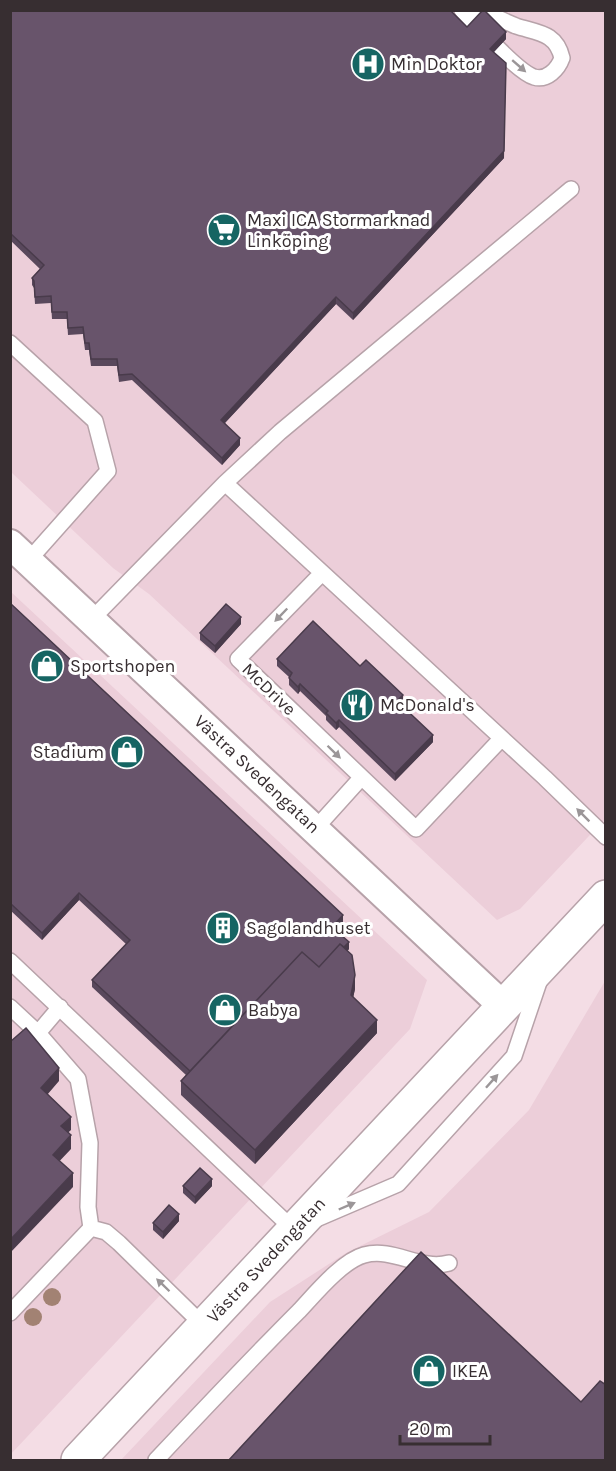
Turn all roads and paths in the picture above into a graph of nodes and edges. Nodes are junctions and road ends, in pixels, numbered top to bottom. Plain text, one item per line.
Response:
1 (462, 10) edge
2 (481, 10) edge
3 (571, 189) dead end
4 (10, 343) edge
5 (225, 483) junction
6 (19, 553) edge
7 (322, 573) junction
8 (91, 620) junction
9 (501, 739) junction
10 (361, 778) junction
11 (315, 829) junction
12 (606, 837) edge
13 (605, 898) edge
14 (547, 959) junction
15 (10, 961) edge
16 (502, 1005) junction
17 (10, 1007) edge
18 (60, 1007) junction
19 (38, 1033) junction
20 (91, 1227) junction
21 (293, 1229) junction
22 (449, 1263) dead end
23 (10, 1313) edge
24 (204, 1326) junction
25 (78, 1461) edge
26 (156, 1461) edge

1 -> 2 lane
3 - 5 lane
4 - 6 lane
5 - 7 lane
5 - 8 lane
6 - 8 street, Västra Svedengatan
7 - 9 lane
7 -> 10 lane, McDrive
8 - 11 street, Västra Svedengatan
9 - 10 lane
12 -> 9 lane
10 - 11 lane
11 - 16 street, Västra Svedengatan
13 - 14 street, Västra Svedengatan
14 - 16 street, Västra Svedengatan
21 -> 14 lane
15 - 18 lane
16 - 21 street, Västra Svedengatan
17 - 19 lane
18 - 19 lane
18 - 21 lane
19 - 20 lane
20 - 23 lane
24 -> 20 lane
21 - 24 street, Västra Svedengatan
22 - 26 lane
24 - 25 street, Västra Svedengatan

